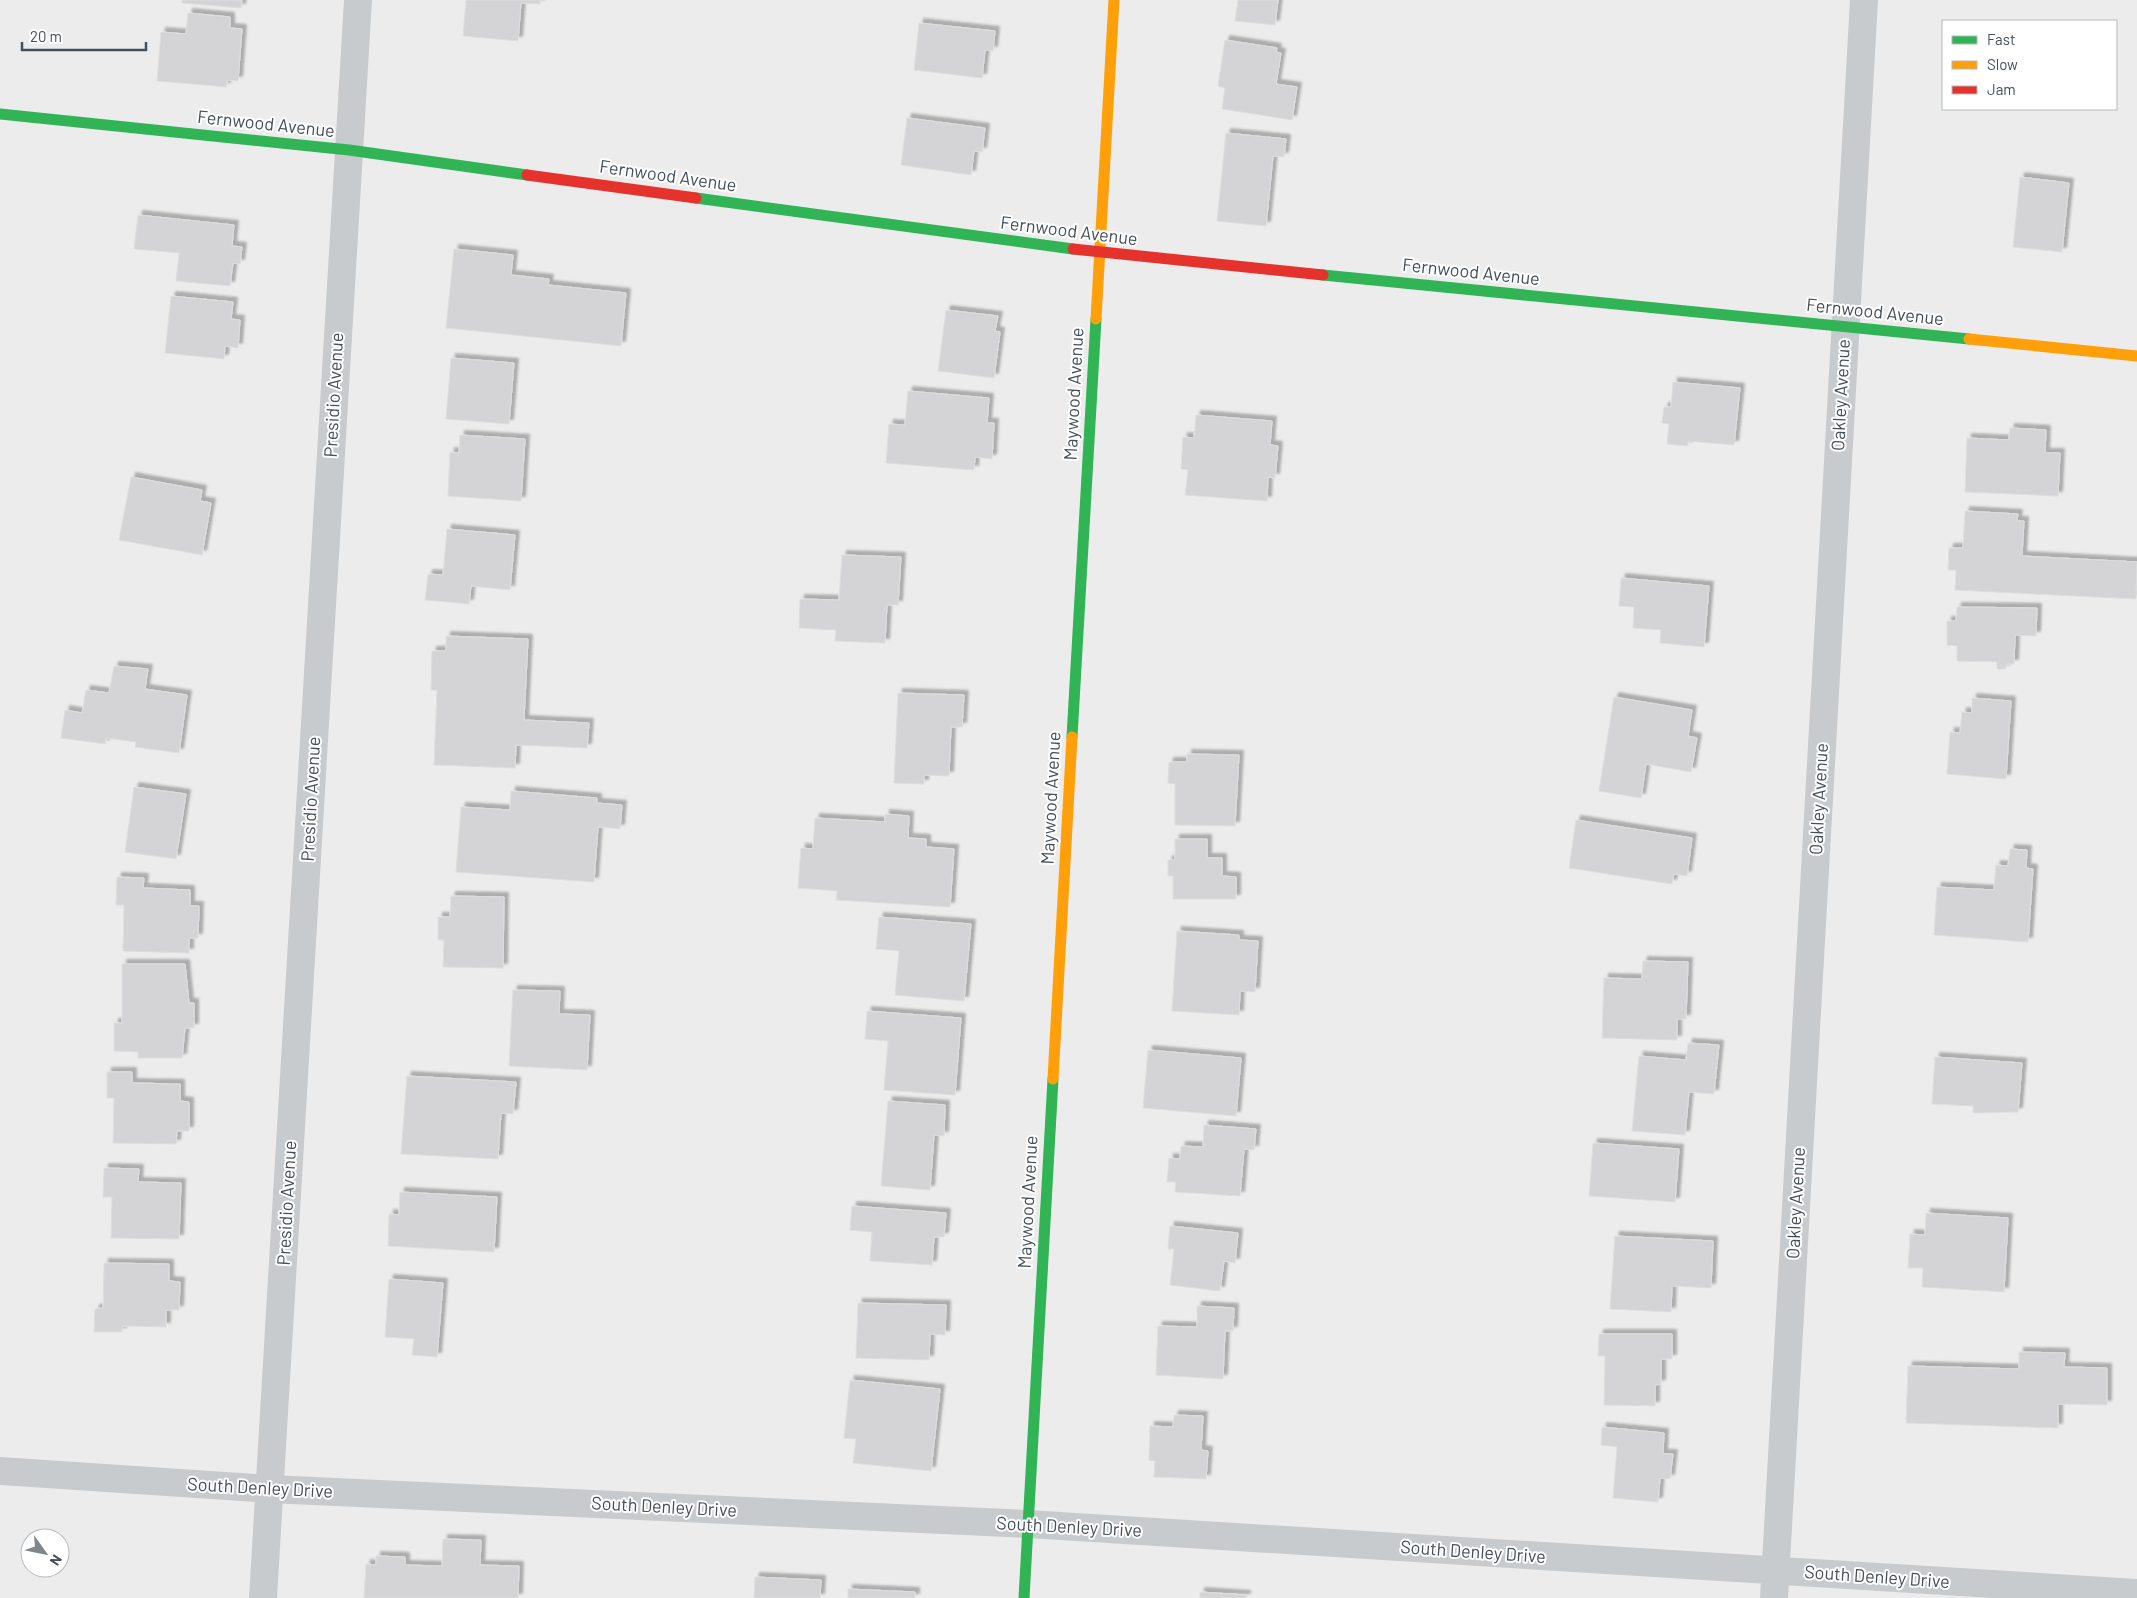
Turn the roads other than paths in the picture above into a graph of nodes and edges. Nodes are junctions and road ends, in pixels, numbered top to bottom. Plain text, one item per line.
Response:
1 (358, 0) edge
2 (1114, 0) edge
3 (1864, 0) edge
4 (0, 114) edge
5 (349, 150) junction
6 (1099, 253) junction
7 (1845, 326) junction
8 (2137, 356) edge
9 (0, 1471) edge
10 (270, 1489) junction
11 (1028, 1524) junction
12 (1776, 1571) junction
13 (2137, 1593) edge
14 (263, 1598) edge
15 (1024, 1598) edge
16 (1774, 1598) edge

1 - 5 street, Presidio Avenue
2 - 6 street, Maywood Avenue
3 - 7 street, Oakley Avenue
4 - 5 street, Fernwood Avenue
5 - 6 street, Fernwood Avenue
5 - 10 street, Presidio Avenue
6 - 7 street, Fernwood Avenue
6 - 11 street, Maywood Avenue
7 - 8 street, Fernwood Avenue
7 - 12 street, Oakley Avenue
9 - 10 street, South Denley Drive
10 - 11 street, South Denley Drive
10 - 14 street, Presidio Avenue
11 - 12 street, South Denley Drive
11 - 15 street, Maywood Avenue
12 - 13 street, South Denley Drive
12 - 16 street, Oakley Avenue

